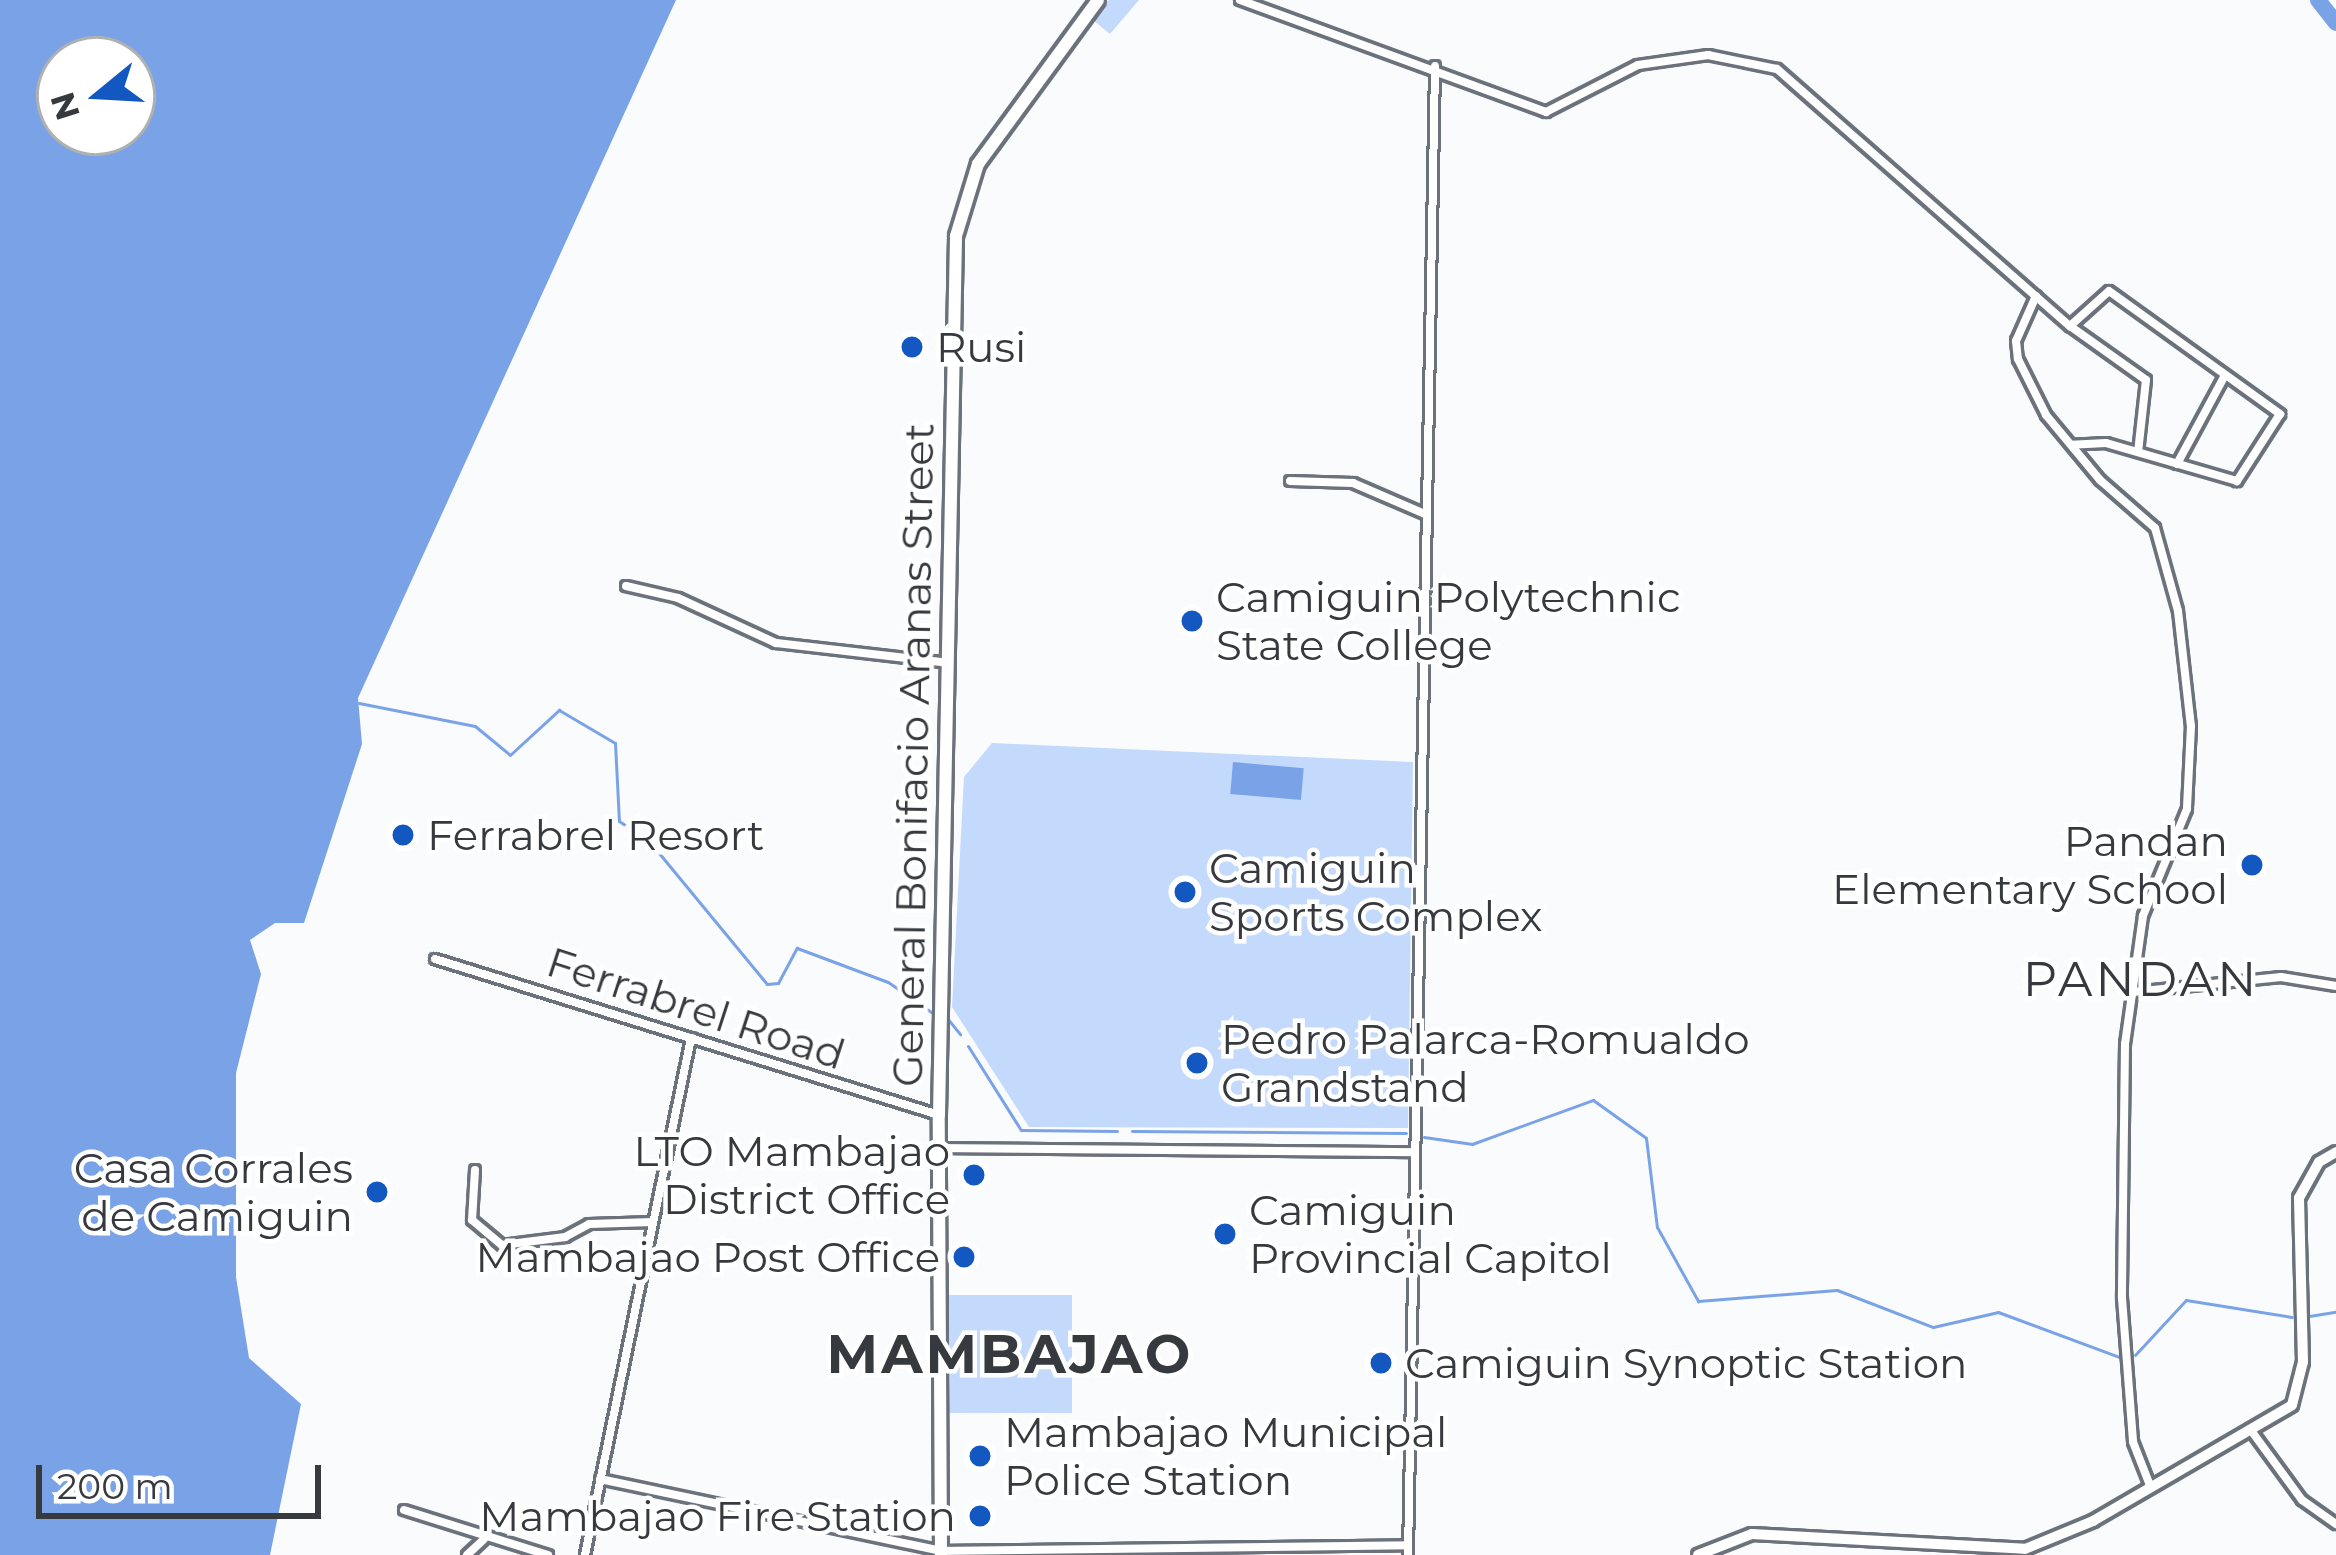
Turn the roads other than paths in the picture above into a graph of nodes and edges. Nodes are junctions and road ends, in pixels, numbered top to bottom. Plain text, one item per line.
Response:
1 (1098, 0) edge
2 (1240, 0) edge
3 (1435, 66) junction
4 (2036, 296) junction
5 (2070, 326) junction
6 (2224, 377) junction
7 (2072, 445) junction
8 (2138, 452) junction
9 (2177, 464) junction
10 (1290, 481) dead end
11 (1425, 514) junction
12 (626, 586) dead end
13 (950, 664) junction
14 (436, 959) dead end
15 (2336, 986) edge
16 (2133, 992) junction
17 (691, 1038) junction
18 (939, 1115) junction
19 (939, 1148) junction
20 (1415, 1152) junction
21 (2336, 1152) edge
22 (475, 1170) dead end
23 (653, 1222) junction
24 (2250, 1429) junction
25 (600, 1479) junction
26 (2151, 1488) junction
27 (404, 1510) dead end
28 (2336, 1524) edge
29 (484, 1539) junction
30 (1408, 1550) edge
31 (941, 1553) edge
32 (467, 1555) edge
33 (548, 1555) edge
34 (585, 1555) edge
35 (1698, 1555) edge

1 - 13 main road, General Bonifacio Aranas Street
2 - 3 street
3 - 4 street
3 - 11 street
4 - 5 street
4 - 7 street
5 - 6 street
5 - 8 street
6 - 9 street
6 - 9 street
7 - 8 street
7 - 16 street
8 - 9 street
10 - 11 street
11 - 20 street
12 - 13 street
13 - 18 main road, General Bonifacio Aranas Street
14 - 17 street, Ferrabrel Road
15 - 16 street
16 - 26 street
17 - 18 street, Ferrabrel Road
17 - 23 street
18 - 19 main road, General Bonifacio Aranas Street
19 - 20 street
19 - 31 main road, General Bonifacio Aranas Street
20 - 30 street
21 - 24 street
22 - 23 street
23 - 25 street
24 - 26 street
24 - 28 street
25 - 31 street
25 - 34 street
26 - 35 street
27 - 29 street
29 - 32 street
29 - 33 street
30 - 31 street

